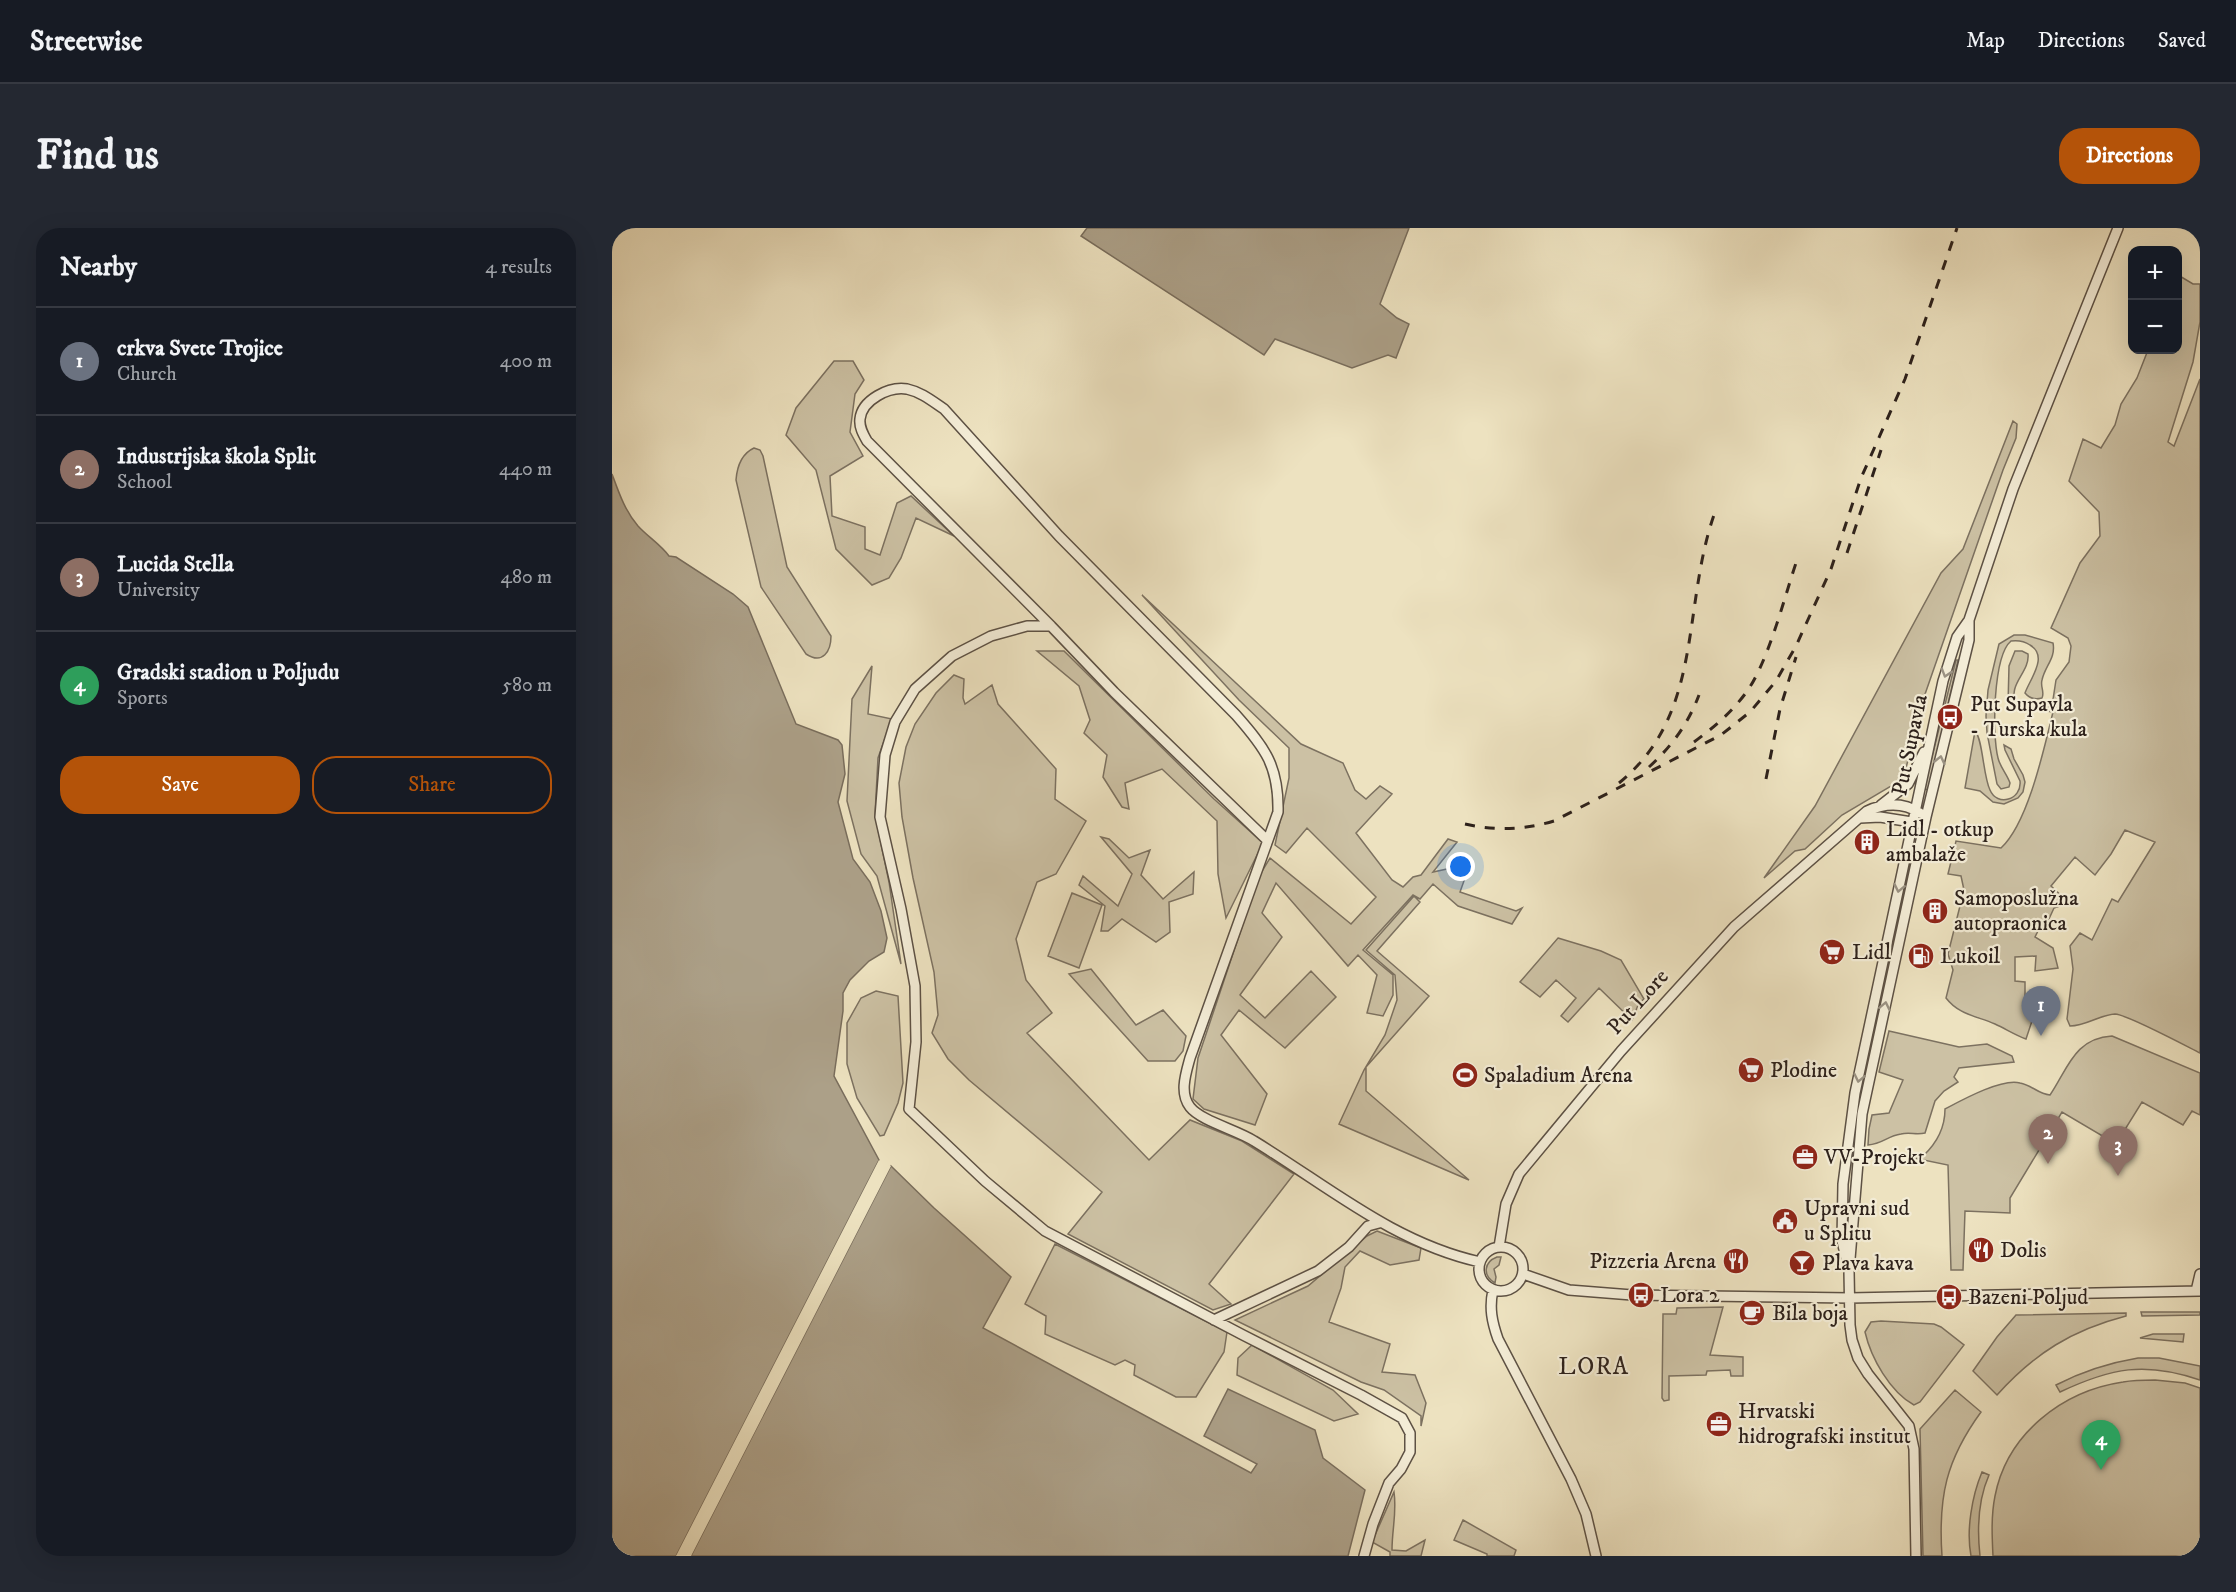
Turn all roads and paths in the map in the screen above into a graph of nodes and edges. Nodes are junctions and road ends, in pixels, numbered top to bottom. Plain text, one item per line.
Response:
1 (2118, 228) edge
2 (1969, 620) junction
3 (1051, 626) junction
4 (1930, 739) junction
5 (1878, 807) junction
6 (1916, 810) junction
7 (1926, 817) junction
8 (1858, 819) junction
9 (1913, 823) junction
10 (1267, 840) junction
11 (1379, 1223) junction
12 (1499, 1247) junction
13 (1480, 1262) junction
14 (1849, 1271) junction
15 (1523, 1274) junction
16 (2200, 1274) edge
17 (1493, 1290) junction
18 (2198, 1291) edge
19 (1850, 1298) junction
20 (1214, 1320) junction
21 (1364, 1556) edge
22 (1596, 1556) edge
23 (1916, 1556) edge

1 - 2 street, Put Supavla
2 -> 4 street, Put Supavla
7 -> 2 street, Put Supavla
3 - 10 street
3 - 10 street
3 - 20 street
4 - 5 street, Put Lore
4 - 6 street, Put Supavla
5 - 6 street
5 - 8 street, Put Lore
6 - 7 street
6 - 9 street, Put Supavla
7 - 9 street
14 -> 7 street, Put Supavla
8 - 9 street
8 - 12 street, Put Lore
9 -> 14 street, Put Supavla
10 - 11 street
11 - 13 street
11 - 20 street
12 - 13 street
12 - 15 street
13 - 17 street
14 - 19 street, Put Supavla
15 - 17 street
15 - 19 street
16 - 18 street
17 - 22 street
18 - 19 street
19 - 23 street, Put Supavla
20 - 21 street

